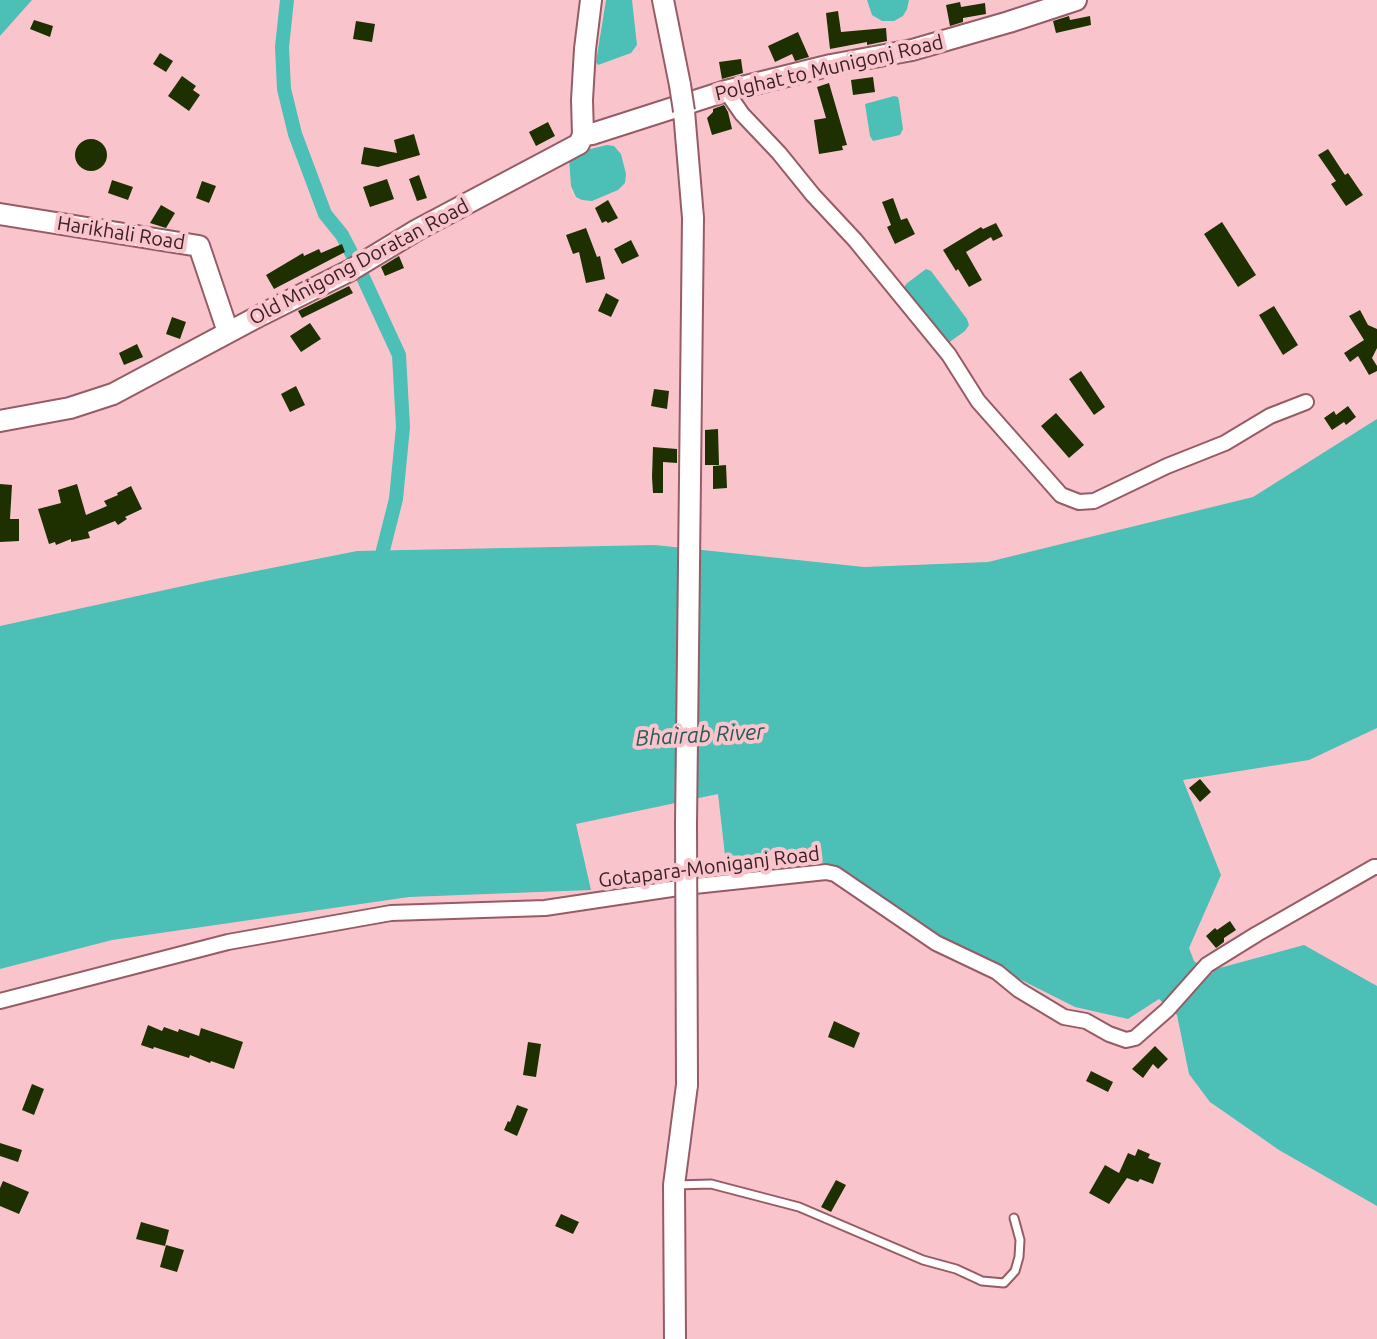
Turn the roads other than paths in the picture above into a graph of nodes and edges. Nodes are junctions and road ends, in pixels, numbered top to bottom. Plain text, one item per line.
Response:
1 (591, 0) edge
2 (663, 0) edge
3 (1076, 0) edge
4 (726, 91) junction
5 (583, 135) junction
6 (0, 214) edge
7 (228, 332) junction
8 (1306, 402) dead end
9 (0, 421) edge
10 (1377, 867) edge
11 (0, 1001) edge
12 (674, 1185) junction
13 (1014, 1218) dead end
14 (675, 1339) edge

1 - 5 main road
2 - 12 main road, bridge
3 - 4 main road, Polghat to Munigonj Road
4 - 5 main road, Polghat to Munigonj Road
4 - 8 street
5 - 7 main road, Old Mnigong Doratan Road
6 - 7 main road, Harikhali Road
7 - 9 main road, Old Mnigong Doratan Road
10 - 11 street, Gotapara-Moniganj Road
12 - 13 lane
12 - 14 main road

